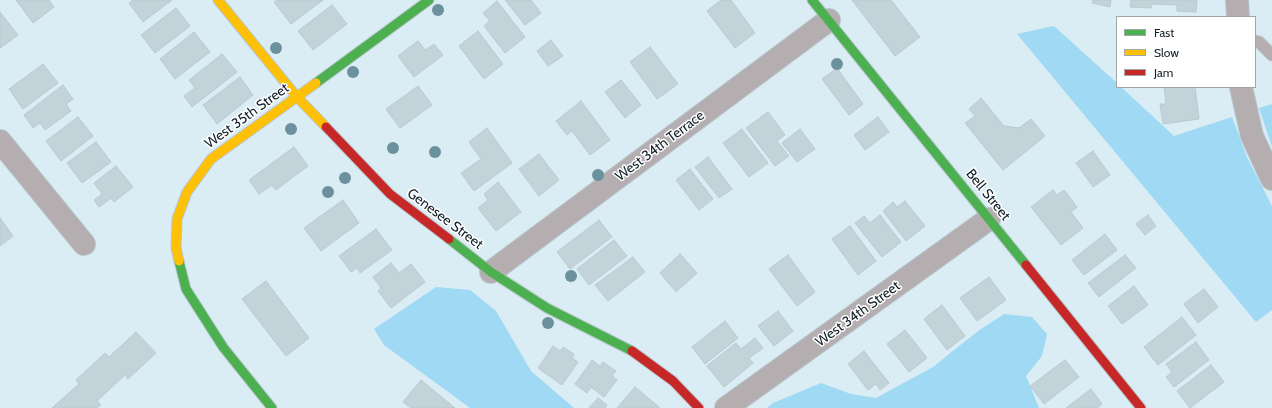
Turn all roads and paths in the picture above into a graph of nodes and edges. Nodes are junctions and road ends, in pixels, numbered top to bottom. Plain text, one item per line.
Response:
1 (218, 0) edge
2 (429, 0) edge
3 (812, 0) edge
4 (1237, 0) edge
5 (1238, 16) edge
6 (829, 20) junction
7 (1256, 41) edge
8 (1272, 55) edge
9 (1241, 88) edge
10 (297, 97) junction
11 (0, 141) edge
12 (1272, 179) edge
13 (989, 219) junction
14 (84, 244) dead end
15 (491, 272) junction
16 (272, 408) edge
17 (699, 408) edge
18 (726, 408) edge
19 (1141, 408) edge

1 - 10 street, Genesee Street
2 - 10 street, West 35th Street
3 - 6 street, Bell Street
4 - 5 street
6 - 13 street, Bell Street
6 - 15 street, West 34th Terrace
7 - 8 lane
9 - 12 street
10 - 15 street, Genesee Street
10 - 16 street, West 35th Street
11 - 14 street
13 - 18 street, West 34th Street
13 - 19 street, Bell Street
15 - 17 street, Genesee Street

